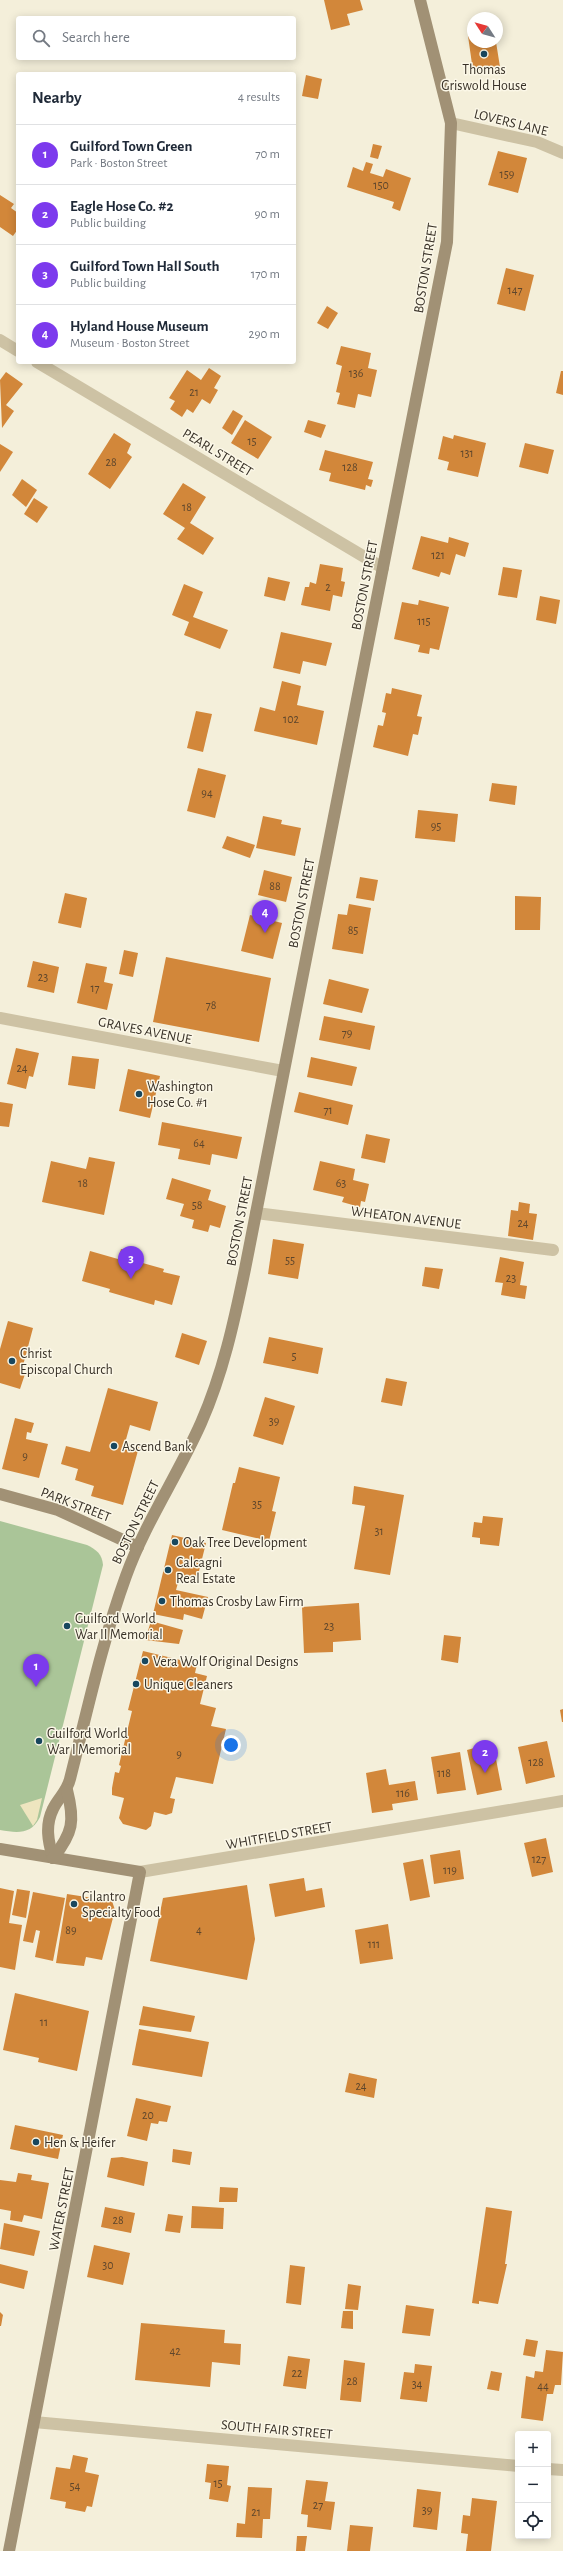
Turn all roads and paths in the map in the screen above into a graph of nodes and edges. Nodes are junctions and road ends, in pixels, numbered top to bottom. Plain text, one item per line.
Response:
1 (420, 0) edge
2 (451, 123) junction
3 (563, 154) edge
4 (0, 340) edge
5 (16, 350) edge
6 (40, 364) edge
7 (383, 568) junction
8 (0, 1018) edge
9 (284, 1071) junction
10 (256, 1213) junction
11 (553, 1250) dead end
12 (0, 1494) edge
13 (138, 1547) junction
14 (67, 1790) junction
15 (563, 1801) edge
16 (0, 1849) edge
17 (53, 1858) junction
18 (140, 1872) junction
19 (34, 2422) junction
20 (515, 2466) edge
21 (551, 2469) edge
22 (563, 2470) edge
23 (9, 2551) edge

1 - 2 main road, BOSTON STREET
2 - 3 street, LOVERS LANE
2 - 7 main road, BOSTON STREET
4 - 5 street
6 - 7 street, PEARL STREET
7 - 9 main road, BOSTON STREET
8 - 9 street, GRAVES AVENUE
9 - 10 main road, BOSTON STREET
10 - 11 street, WHEATON AVENUE
10 - 13 main road, BOSTON STREET
12 - 13 main road, PARK STREET
13 - 14 main road, BOSTON STREET
14 - 17 main road, BOSTON STREET
14 - 17 main road, BOSTON STREET
15 - 18 street, WHITFIELD STREET
16 - 17 main road, WHITFIELD STREET
17 - 18 main road, WHITFIELD STREET
18 - 19 main road, WATER STREET
19 - 20 street, SOUTH FAIR STREET
19 - 23 main road, WATER STREET
21 - 22 street

